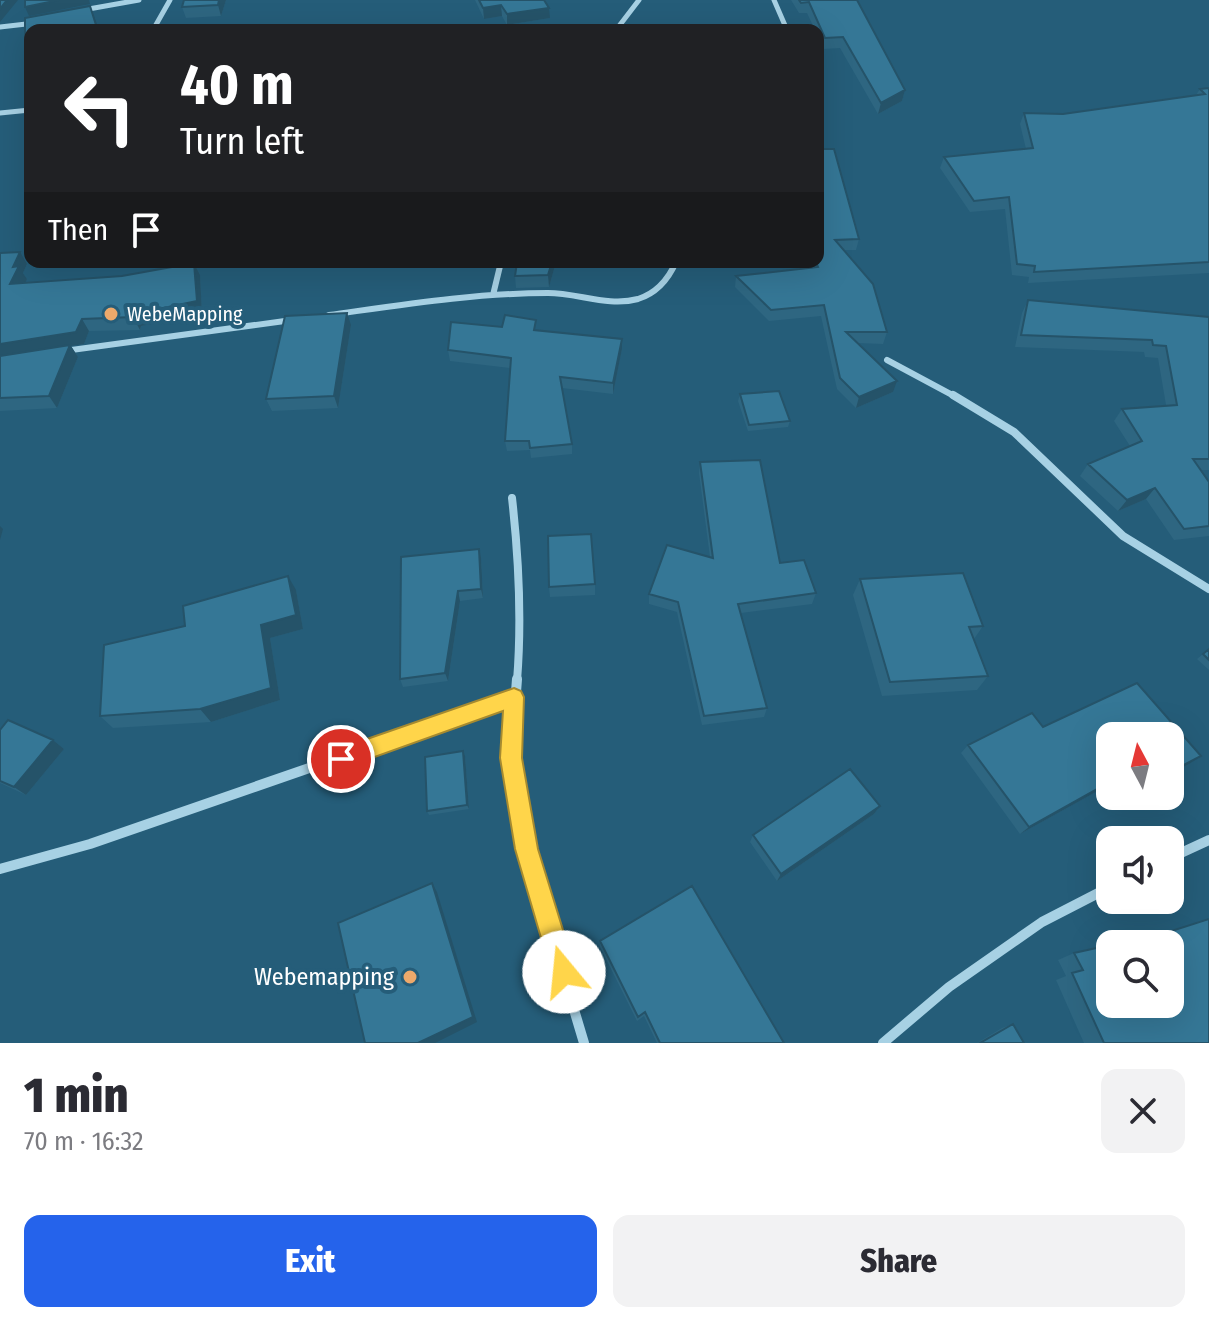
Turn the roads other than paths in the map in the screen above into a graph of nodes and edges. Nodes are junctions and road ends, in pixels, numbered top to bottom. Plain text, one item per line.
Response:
1 (139, 0) edge
2 (170, 0) edge
3 (639, 0) edge
4 (774, 0) edge
5 (70, 14) edge
6 (43, 21) edge
7 (156, 24) edge
8 (621, 24) edge
9 (784, 24) edge
10 (0, 27) edge
11 (24, 111) edge
12 (0, 113) edge
13 (500, 268) edge
14 (674, 268) edge
15 (493, 295) junction
16 (314, 317) edge
17 (298, 319) edge
18 (54, 353) edge
19 (887, 360) dead end
20 (512, 498) dead end
21 (1209, 589) edge
22 (514, 697) junction
23 (1209, 840) edge
24 (1184, 852) edge
25 (0, 869) edge
26 (1096, 895) edge
27 (584, 1043) edge
28 (883, 1043) edge

1 - 5 street
2 - 7 street
3 - 8 street
4 - 9 street
6 - 10 street
11 - 12 street
13 - 15 street
14 - 15 street
15 - 16 street
17 - 18 street
19 - 21 street
20 - 22 street
22 - 25 street
22 - 27 street
23 - 24 street
26 - 28 street

